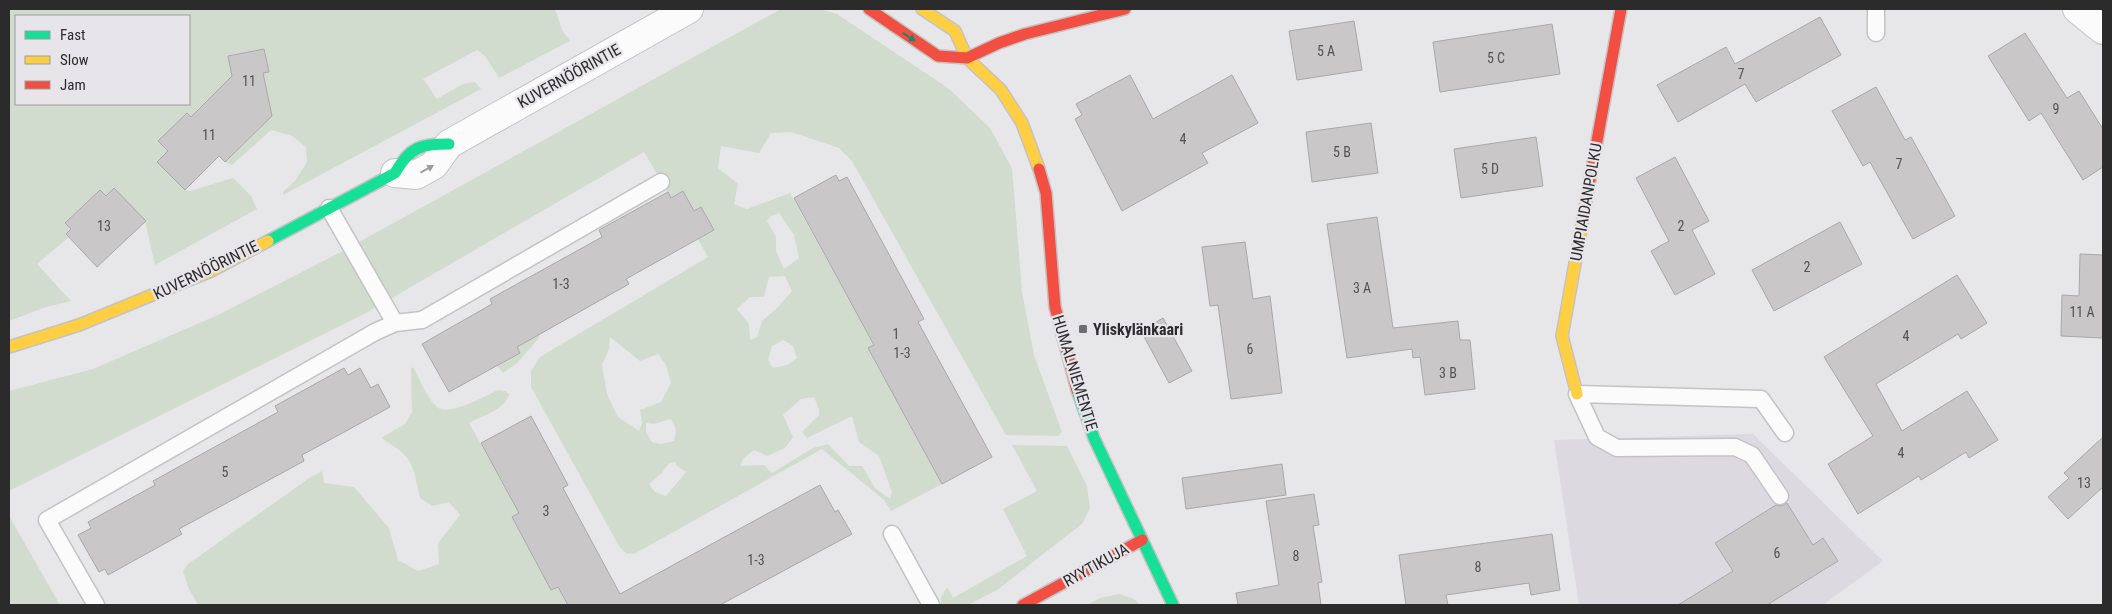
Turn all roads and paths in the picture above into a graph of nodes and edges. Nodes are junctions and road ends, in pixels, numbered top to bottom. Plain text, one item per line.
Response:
1 (690, 9) edge
2 (869, 9) edge
3 (922, 9) edge
4 (1125, 9) edge
5 (1621, 9) edge
6 (1876, 9) edge
7 (2077, 9) edge
8 (2103, 30) edge
9 (1876, 33) dead end
10 (967, 58) junction
11 (395, 173) joint
12 (661, 182) dead end
13 (329, 208) junction
14 (395, 323) junction
15 (9, 347) edge
16 (1577, 394) junction
17 (1785, 433) dead end
18 (1780, 496) dead end
19 (892, 534) dead end
20 (1142, 540) junction
21 (96, 605) edge
22 (931, 605) edge
23 (1022, 605) edge
24 (1173, 605) edge

1 - 11 street, KUVERNÖÖRINTIE
2 -> 10 street
3 - 10 street, HUMALNIEMENTIE
4 - 10 street
5 - 16 street, UMPIAIDANPOLKU
6 - 9 lane
7 - 8 street
10 - 20 street, HUMALNIEMENTIE
11 - 13 street, KUVERNÖÖRINTIE
12 - 14 lane
13 - 14 lane
13 - 15 street, KUVERNÖÖRINTIE
14 - 21 lane
16 - 17 lane
16 - 18 lane
19 - 22 lane
20 - 23 street, RYYTIKUJA
20 - 24 street, HUMALNIEMENTIE

